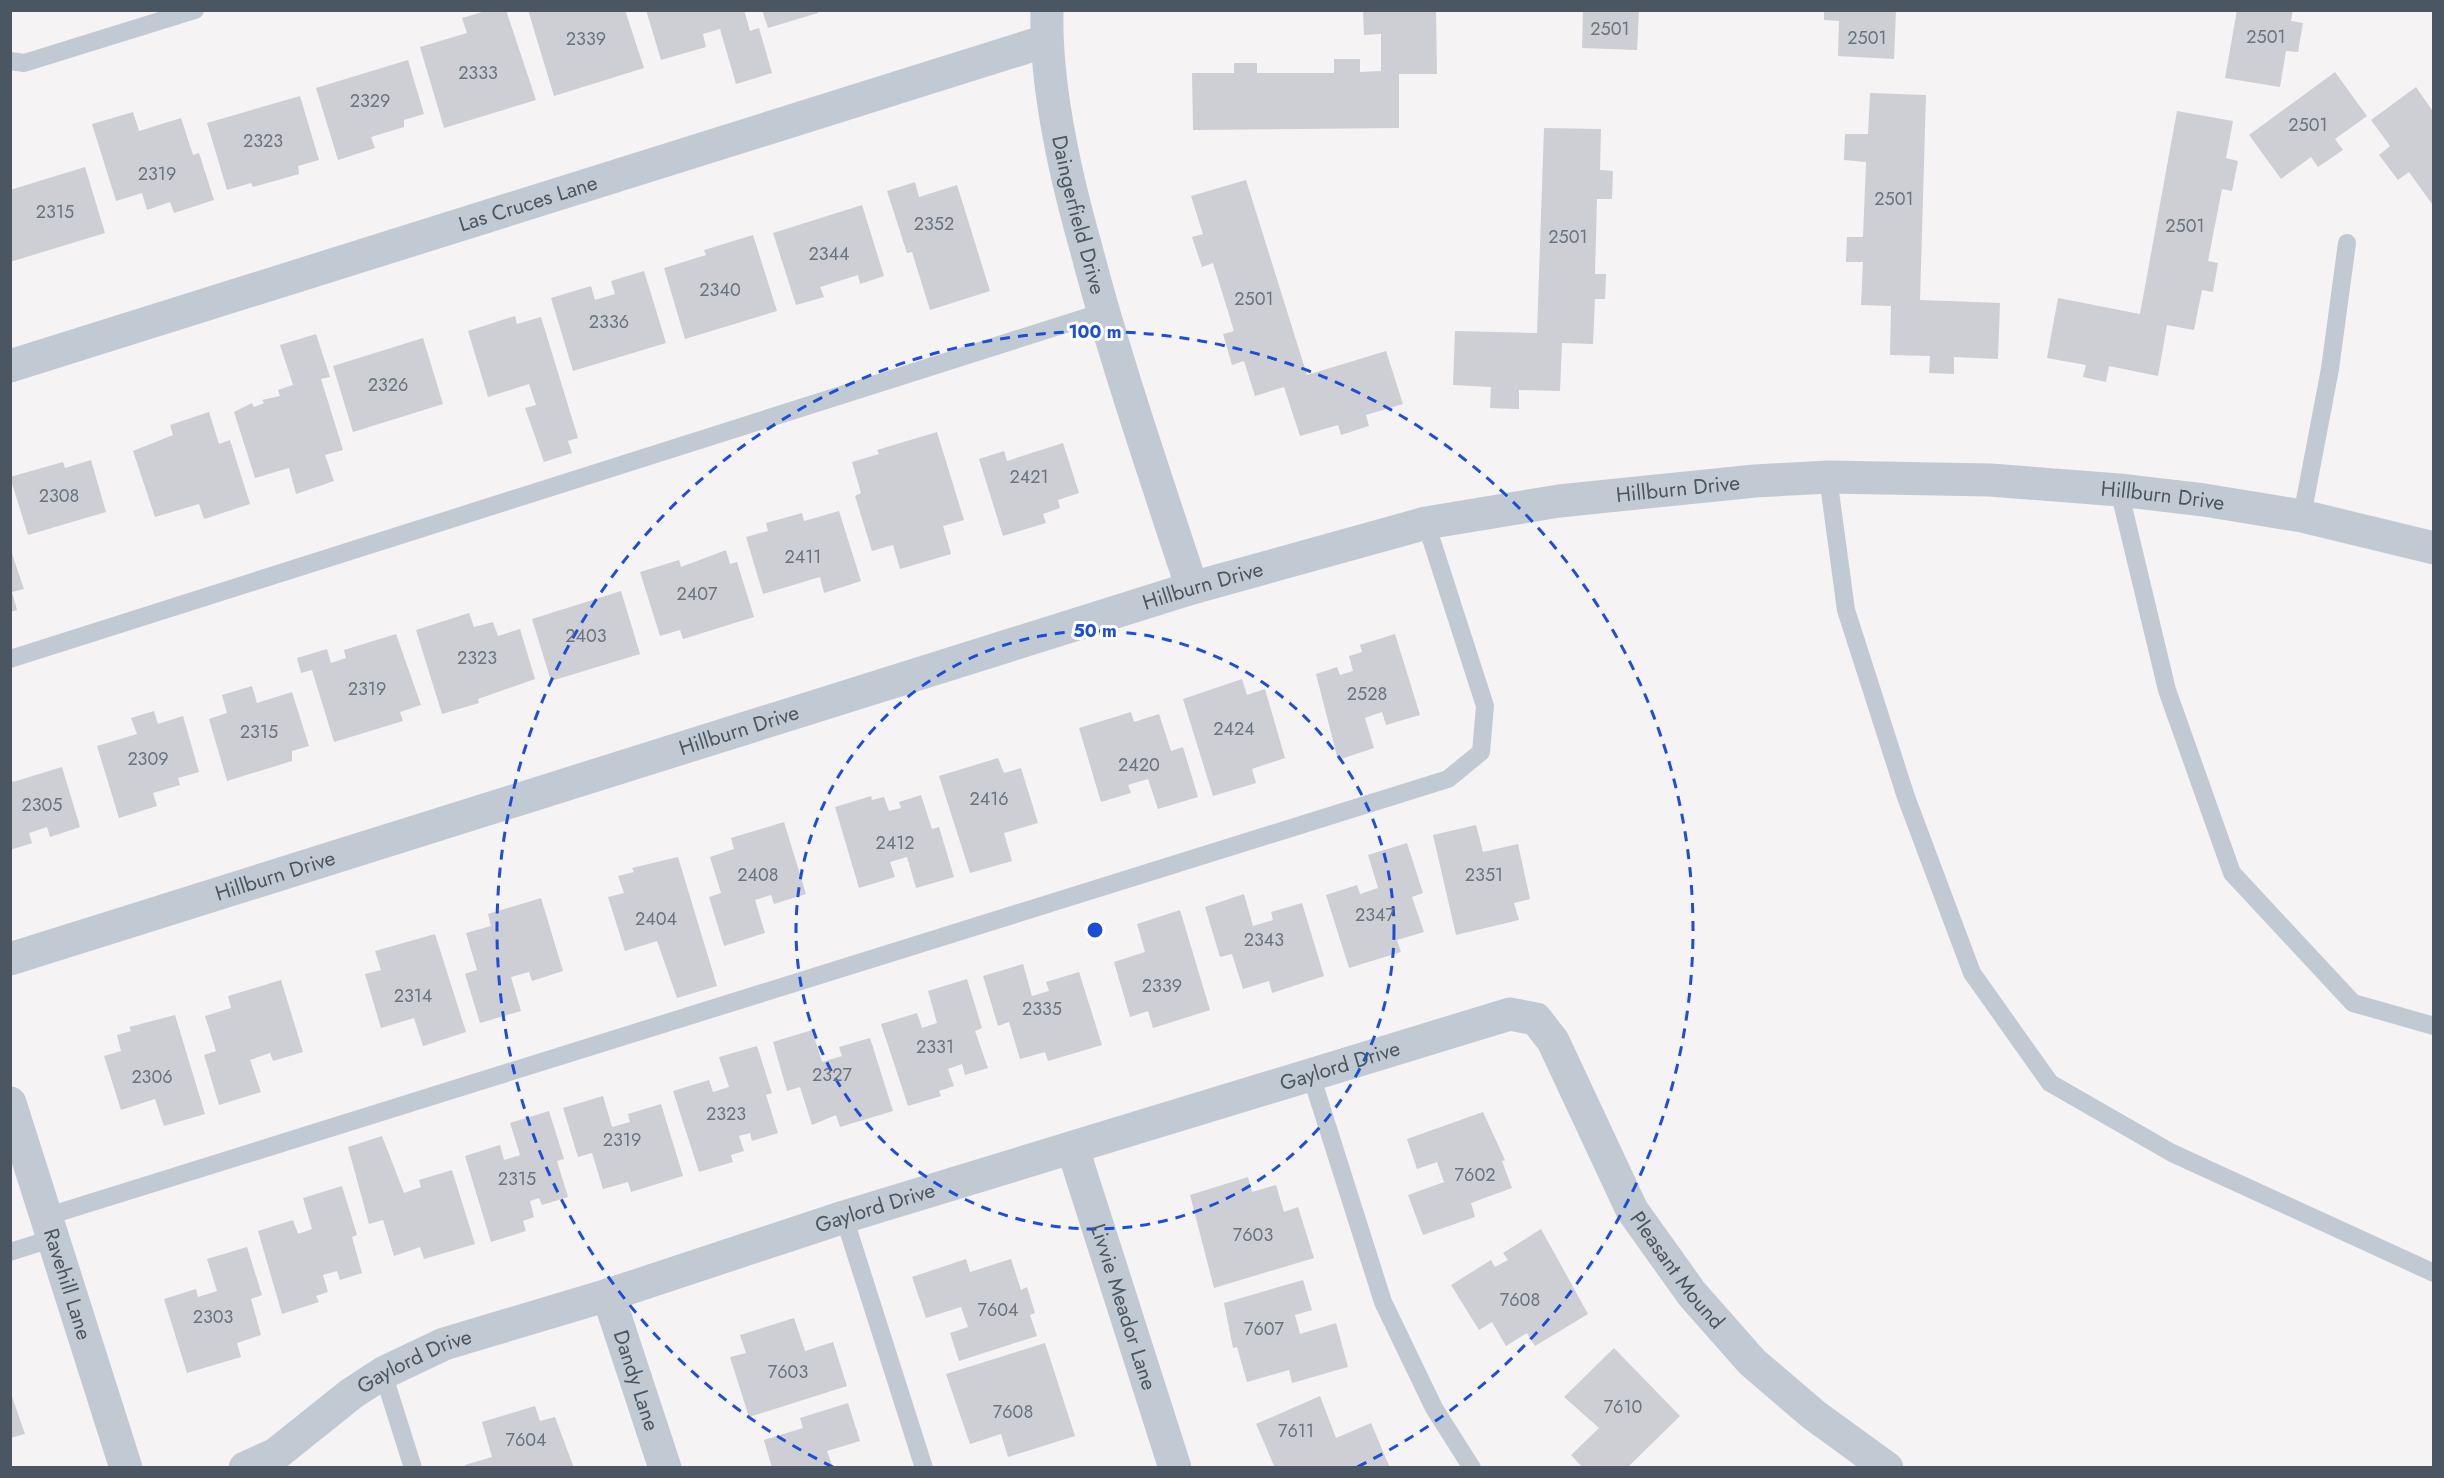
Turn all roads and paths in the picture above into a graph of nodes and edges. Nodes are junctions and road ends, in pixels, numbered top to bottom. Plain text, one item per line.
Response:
1 (195, 10) edge
2 (1046, 26) edge
3 (10, 61) edge
4 (2347, 243) dead end
5 (1103, 312) junction
6 (10, 366) edge
7 (1828, 477) junction
8 (2119, 490) junction
9 (2302, 516) junction
10 (1426, 523) junction
11 (2433, 548) edge
12 (1192, 588) junction
13 (10, 659) edge
14 (10, 960) edge
15 (1536, 1019) joint
16 (2433, 1026) edge
17 (1311, 1075) junction
18 (10, 1103) edge
19 (1073, 1149) junction
20 (844, 1217) junction
21 (51, 1227) junction
22 (10, 1252) edge
23 (2433, 1273) edge
24 (608, 1294) junction
25 (383, 1374) junction
26 (126, 1467) edge
27 (245, 1467) edge
28 (413, 1467) edge
29 (665, 1467) edge
30 (924, 1467) edge
31 (1175, 1467) edge
32 (1472, 1467) edge
33 (1887, 1467) edge

1 - 3 lane
2 - 5 street, Daingerfield Drive
2 - 6 street, Las Cruces Lane
4 - 9 lane
5 - 12 street, Daingerfield Drive
5 - 13 lane
7 - 8 street, Hillburn Drive
7 - 10 street, Hillburn Drive
7 - 23 lane
8 - 9 street, Hillburn Drive
8 - 16 lane
9 - 11 street, Hillburn Drive
10 - 12 street, Hillburn Drive
10 - 21 lane
12 - 14 street, Hillburn Drive
15 - 17 street, Gaylord Drive
15 - 33 street, Pleasant Mound
17 - 19 street, Gaylord Drive
17 - 32 lane
18 - 21 street, Ravehill Lane
19 - 20 street, Gaylord Drive
19 - 31 street, Livvie Meador Lane
20 - 24 street, Gaylord Drive
20 - 30 lane
21 - 22 lane
21 - 26 street, Ravehill Lane
24 - 25 street, Gaylord Drive
24 - 29 street, Dandy Lane
25 - 27 street, Gaylord Drive
25 - 28 lane

